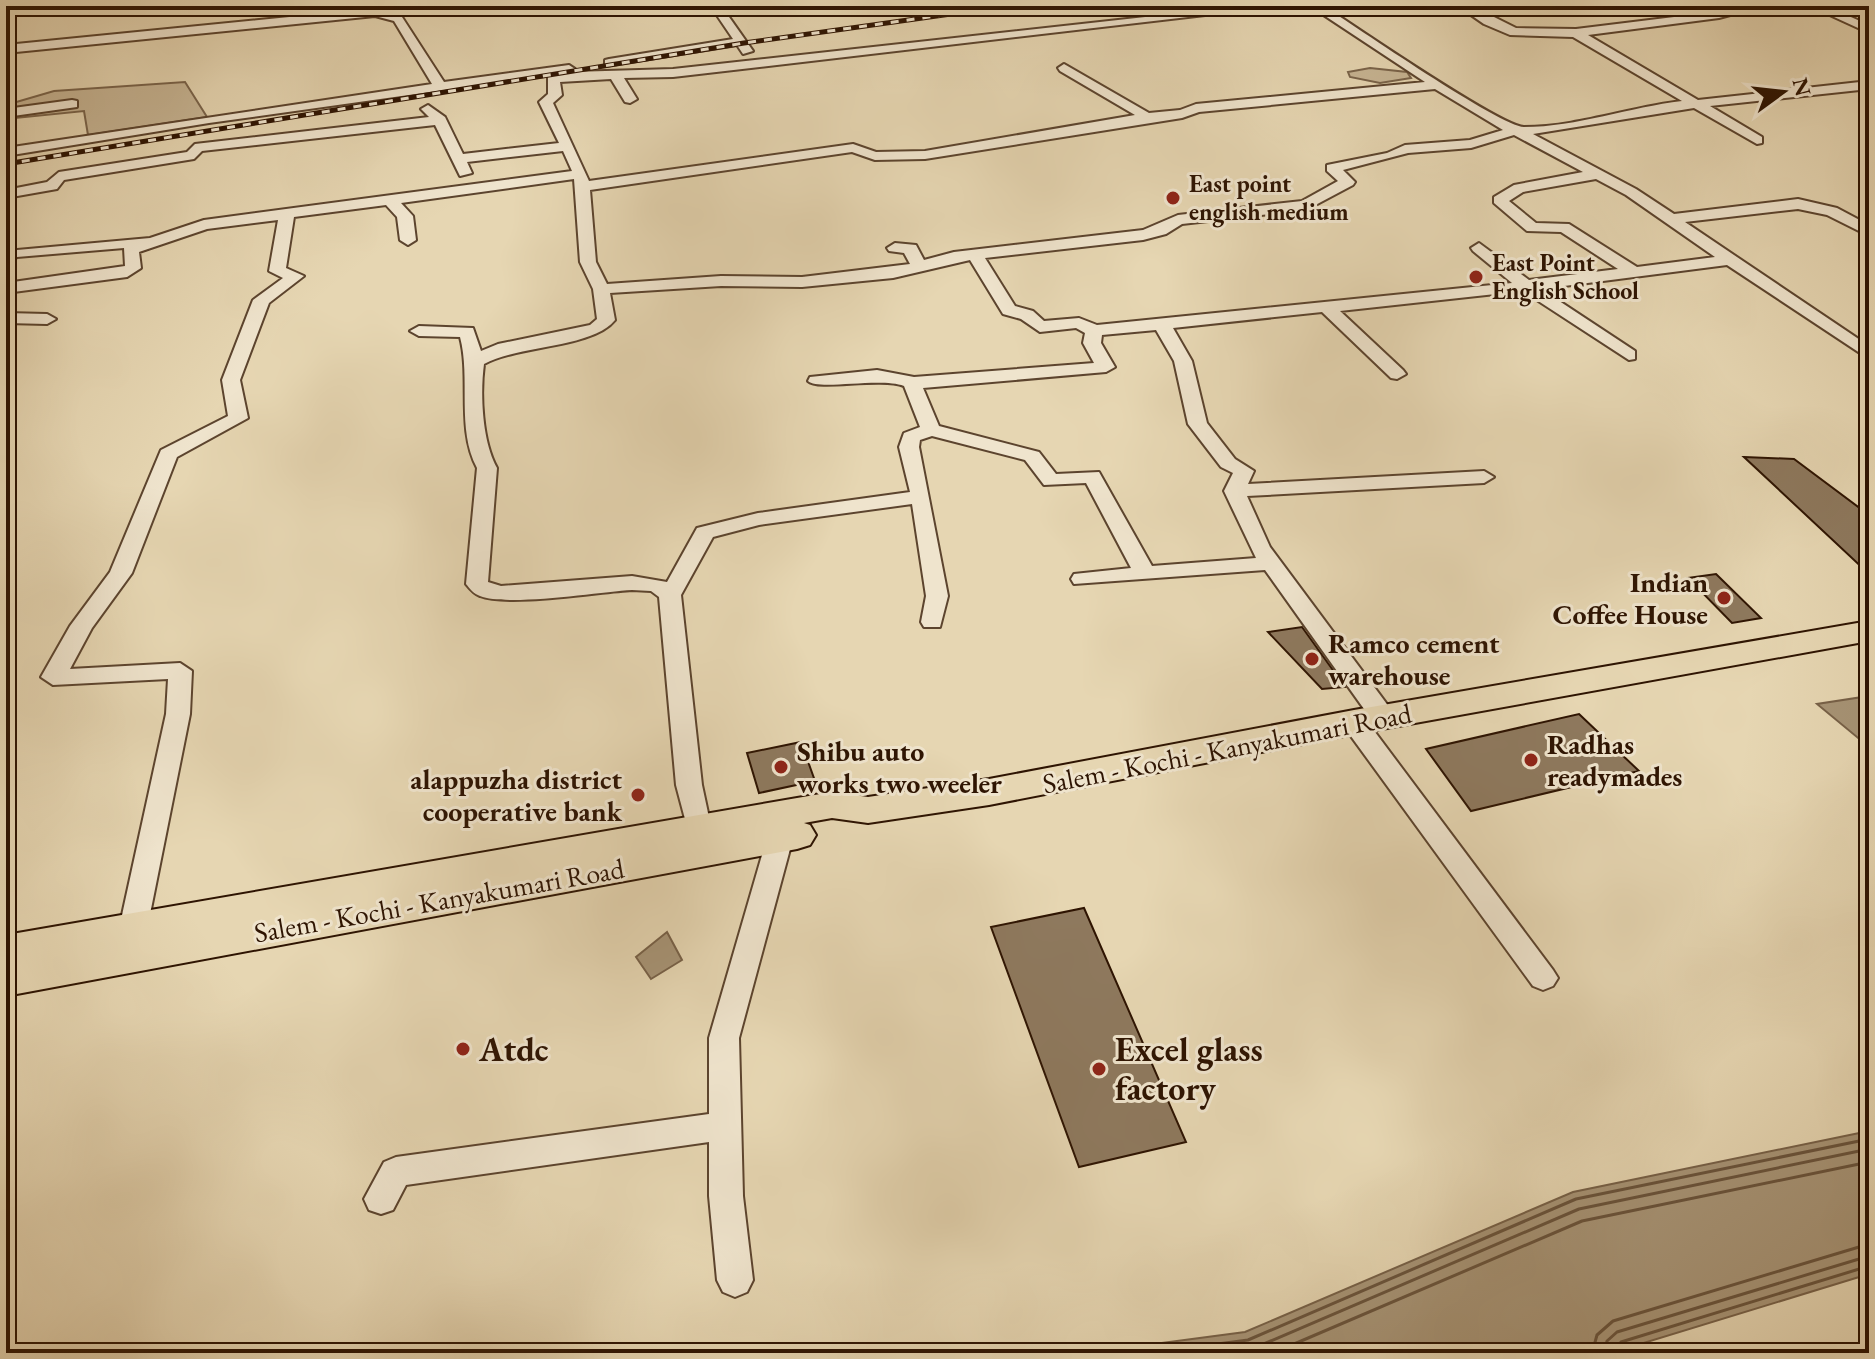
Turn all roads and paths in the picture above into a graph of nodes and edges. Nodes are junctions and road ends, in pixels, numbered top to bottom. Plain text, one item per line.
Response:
1 (37, 6) edge
2 (659, 6) edge
3 (705, 6) edge
4 (1277, 6) edge
5 (1316, 6) edge
6 (1464, 6) edge
7 (1658, 6) edge
8 (1758, 6) edge
9 (1816, 6) edge
10 (6, 9) edge
11 (375, 9) edge
12 (1683, 17) junction
13 (1869, 29) edge
14 (1576, 33) junction
15 (741, 41) junction
16 (6, 49) edge
17 (757, 61) junction
18 (1064, 68) dead end
19 (616, 76) junction
20 (1436, 85) junction
21 (1869, 85) edge
22 (442, 89) junction
23 (630, 99) dead end
24 (1699, 103) junction
25 (72, 104) dead end
26 (423, 105) dead end
27 (6, 113) edge
28 (1147, 117) junction
29 (440, 120) junction
30 (1517, 131) junction
31 (1757, 140) dead end
32 (565, 146) junction
33 (6, 152) edge
34 (461, 159) junction
35 (1599, 174) junction
36 (582, 180) junction
37 (469, 187) junction
38 (6, 194) edge
39 (389, 199) junction
40 (287, 213) junction
41 (1671, 219) junction
42 (1869, 231) edge
43 (408, 240) dead end
44 (148, 241) junction
45 (895, 248) dead end
46 (1479, 248) dead end
47 (975, 255) junction
48 (6, 259) edge
49 (1728, 260) junction
50 (919, 266) junction
51 (1634, 272) junction
52 (1529, 285) junction
53 (6, 288) edge
54 (601, 289) junction
55 (1328, 309) junction
56 (6, 318) edge
57 (47, 319) dead end
58 (1163, 326) junction
59 (419, 331) dead end
60 (1094, 331) junction
61 (1869, 354) edge
62 (1629, 355) dead end
63 (475, 361) junction
64 (1397, 374) dead end
65 (817, 381) dead end
66 (912, 383) junction
67 (931, 430) junction
68 (1484, 477) dead end
69 (1234, 491) junction
70 (921, 497) junction
71 (1271, 563) junction
72 (1145, 574) junction
73 (1082, 579) dead end
74 (668, 589) junction
75 (932, 622) dead end
76 (1869, 631) edge
77 (1368, 719) junction
78 (868, 810) junction
79 (698, 827) junction
80 (780, 838) junction
81 (133, 929) junction
82 (6, 951) edge
83 (1543, 978) dead end
84 (6, 979) edge
85 (725, 1126) junction
86 (381, 1199) dead end
87 (735, 1280) dead end

1 - 10 street
2 - 3 street
3 - 15 street
4 - 17 street
5 - 20 street
6 - 14 street
7 - 12 street
8 - 12 street
9 - 13 street
11 - 16 street
11 - 22 street
12 - 14 street
14 - 24 street
15 - 17 street
15 - 22 street
17 - 19 street
18 - 28 street
19 - 23 street
19 - 32 street
20 - 28 street
20 - 30 street
21 - 24 street
22 - 33 street
24 - 30 street
24 - 31 street
25 - 27 street
26 - 29 street
28 - 36 street
29 - 34 street
29 - 38 street
30 - 35 street
30 - 47 street
32 - 34 street
32 - 36 street
34 - 37 street
35 - 41 street
35 - 51 street
36 - 37 street
36 - 54 street
37 - 39 street
39 - 40 street
39 - 43 street
40 - 44 street
40 - 81 street
41 - 42 street
41 - 49 street
44 - 48 street
44 - 53 street
45 - 50 street
46 - 52 street
47 - 50 street
47 - 60 street
49 - 51 street
49 - 61 street
50 - 54 street
51 - 52 street
52 - 55 street
52 - 62 street
54 - 63 street
55 - 58 street
55 - 64 street
56 - 57 street
58 - 60 street
58 - 69 street
59 - 63 street
60 - 66 street
63 - 74 street
65 - 66 street
66 - 67 street
67 - 70 street
67 - 72 street
68 - 69 street
69 - 71 street
70 - 74 street
70 - 75 street
71 - 72 street
71 - 77 street
72 - 73 street
74 - 79 street
76 - 77 highway, Salem - Kochi - Kanyakumari Road
77 - 78 highway, Salem - Kochi - Kanyakumari Road
77 - 83 street
78 - 79 highway, Salem - Kochi - Kanyakumari Road
78 - 80 highway, Salem - Kochi - Kanyakumari Road
79 - 81 highway, Salem - Kochi - Kanyakumari Road
80 - 84 highway, Salem - Kochi - Kanyakumari Road
80 - 85 street
81 - 82 highway, Salem - Kochi - Kanyakumari Road
85 - 86 street
85 - 87 street

